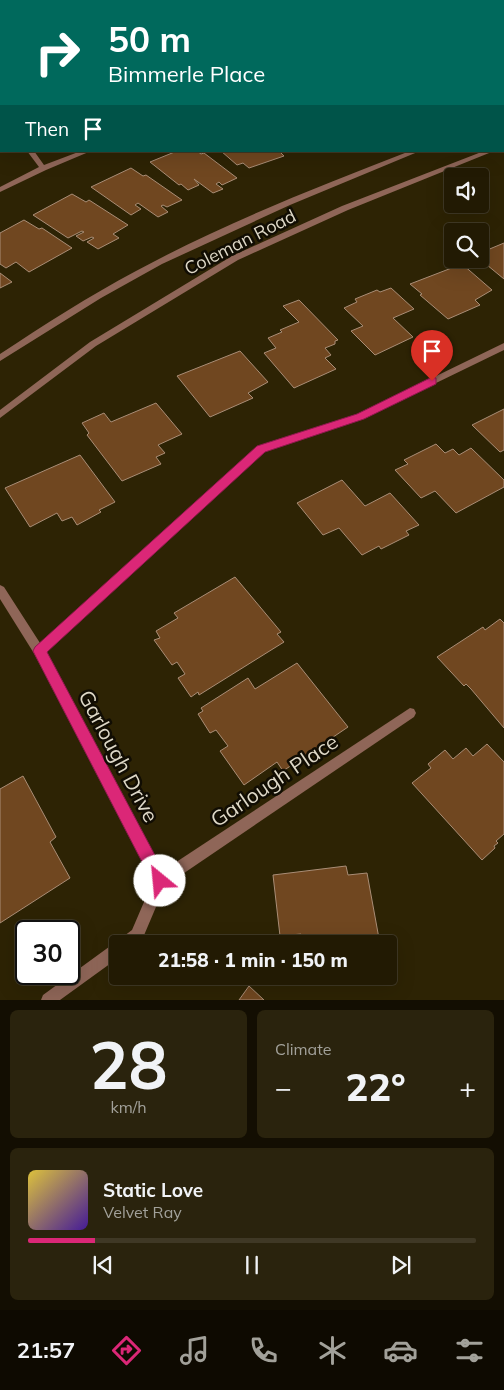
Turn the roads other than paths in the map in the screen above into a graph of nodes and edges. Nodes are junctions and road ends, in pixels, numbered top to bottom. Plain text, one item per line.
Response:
1 (31, 152) edge
2 (85, 152) edge
3 (414, 152) edge
4 (488, 152) edge
5 (43, 168) junction
6 (0, 190) edge
7 (504, 346) edge
8 (0, 358) edge
9 (0, 415) edge
10 (0, 590) edge
11 (39, 651) junction
12 (410, 713) dead end
13 (160, 881) junction
14 (137, 935) edge
15 (109, 956) edge
16 (48, 1000) edge

1 - 5 street
2 - 5 street
3 - 8 street, Coleman Road
4 - 9 street, Coleman Road
5 - 6 street
7 - 11 street
10 - 11 street, Garlough Drive
11 - 13 street, Garlough Drive
12 - 13 street, Garlough Place
13 - 14 street
15 - 16 street

